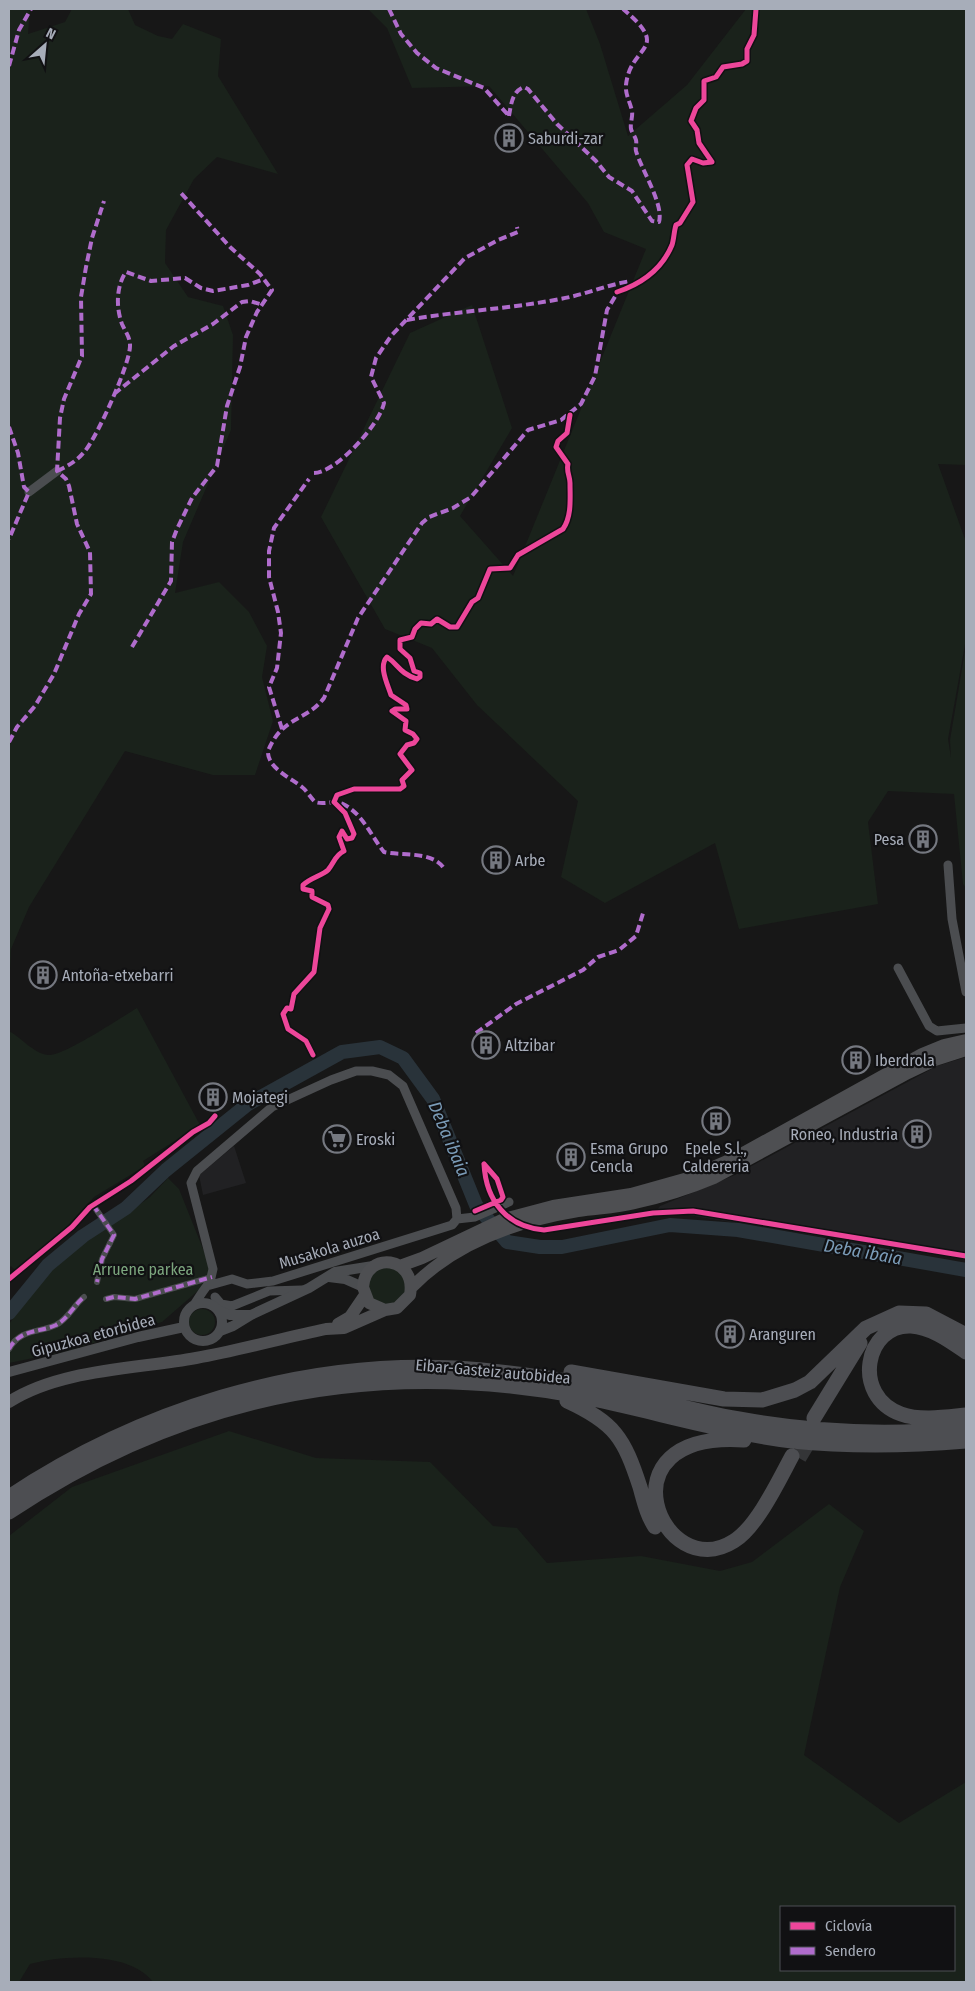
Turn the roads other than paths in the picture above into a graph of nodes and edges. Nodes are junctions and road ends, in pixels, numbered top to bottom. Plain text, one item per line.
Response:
1 (57, 471) dead end
2 (29, 492) dead end
3 (948, 865) dead end
4 (898, 968) dead end
5 (966, 992) edge
6 (966, 1028) edge
7 (966, 1040) edge
8 (966, 1050) edge
9 (507, 1203) dead end
10 (94, 1208) dead end
11 (457, 1219) junction
12 (520, 1219) junction
13 (480, 1235) junction
14 (373, 1266) junction
15 (400, 1266) junction
16 (328, 1278) junction
17 (209, 1281) junction
18 (97, 1282) dead end
19 (247, 1284) junction
20 (412, 1286) junction
21 (303, 1290) junction
22 (364, 1291) junction
23 (84, 1297) dead end
24 (106, 1299) dead end
25 (194, 1305) junction
26 (216, 1305) junction
27 (385, 1310) junction
28 (251, 1315) junction
29 (885, 1326) junction
30 (184, 1328) junction
31 (326, 1329) junction
32 (220, 1331) junction
33 (966, 1335) edge
34 (9, 1349) edge
35 (966, 1352) edge
36 (403, 1368) junction
37 (9, 1372) edge
38 (550, 1393) junction
39 (9, 1402) edge
40 (966, 1416) edge
41 (818, 1419) tunnel mouth
42 (966, 1428) edge
43 (966, 1441) edge
44 (834, 1444) junction
45 (9, 1497) edge
46 (9, 1512) edge

1 - 2 street
3 - 5 street
4 - 6 street
7 - 12 main road
8 - 12 main road
9 - 11 street, Musakola auzoa
10 - 18 street
11 - 17 street
11 - 19 street, Musakola auzoa
12 - 13 main road
13 - 15 main road
13 - 20 main road
14 - 15 main road
14 - 16 street, Musakola auzoa
14 - 22 main road
15 - 20 main road
16 - 21 street, Musakola auzoa
16 - 22 street, Musakola auzoa
17 - 19 street, Musakola auzoa
17 - 24 street
17 - 25 street
19 - 26 street
20 - 27 main road
21 - 26 street
21 - 28 street, Musakola auzoa
22 - 27 main road
22 - 31 main road
23 - 34 street
25 - 26 street
25 - 30 street
26 - 28 street
26 - 32 street
27 - 31 main road
28 - 32 street, Musakola auzoa
29 - 33 highway
29 - 35 highway
29 - 36 highway
29 - 40 highway
29 - 41 highway
30 - 32 street
30 - 37 street, Gipuzkoa etorbidea
31 - 39 main road
36 - 42 highway, Eibar-Gasteiz autobidea
36 - 45 highway, Eibar-Gasteiz autobidea
38 - 44 highway, Eibar-Gasteiz autobidea
38 - 44 highway
38 - 46 highway, Eibar-Gasteiz autobidea
43 - 44 highway, Eibar-Gasteiz autobidea

